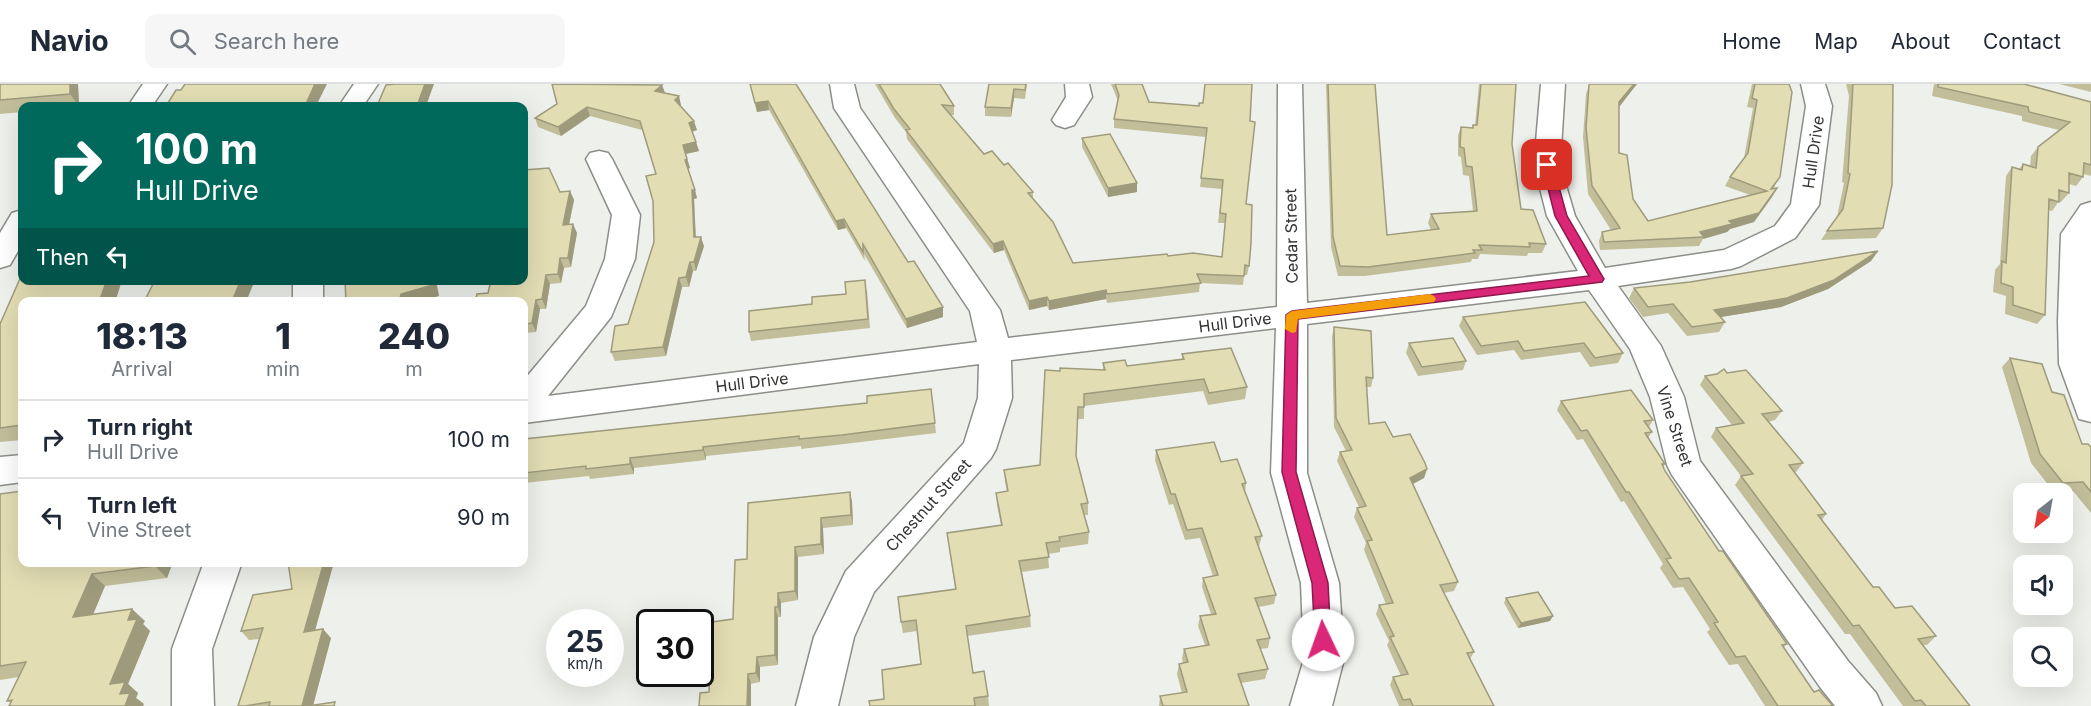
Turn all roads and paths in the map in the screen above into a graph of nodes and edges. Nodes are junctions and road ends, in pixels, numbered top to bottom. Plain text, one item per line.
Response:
1 (155, 84) edge
2 (366, 84) edge
3 (842, 84) edge
4 (1077, 84) edge
5 (1290, 84) edge
6 (1553, 84) edge
7 (1813, 84) edge
8 (143, 102) edge
9 (354, 102) edge
10 (1065, 120) dead end
11 (599, 159) dead end
12 (2091, 211) edge
13 (18, 226) edge
14 (0, 258) edge
15 (1597, 279) junction
16 (1292, 315) junction
17 (995, 351) junction
18 (528, 397) edge
19 (528, 410) edge
20 (2091, 410) edge
21 (18, 469) edge
22 (0, 471) edge
23 (221, 567) edge
24 (193, 706) edge
25 (817, 706) edge
26 (1311, 706) edge
27 (1861, 706) edge

1 - 8 street
2 - 9 street
3 - 17 street, Chestnut Street
4 - 10 street
5 - 16 street, Cedar Street
6 - 15 street, Vine Street
7 - 15 street, Hull Drive
11 - 18 street
12 - 20 street
13 - 14 street
15 - 16 street, Hull Drive
15 - 27 street, Vine Street
16 - 17 street, Hull Drive
16 - 26 street, Cedar Street
17 - 19 street, Hull Drive
17 - 25 street, Chestnut Street
21 - 22 street
23 - 24 street

